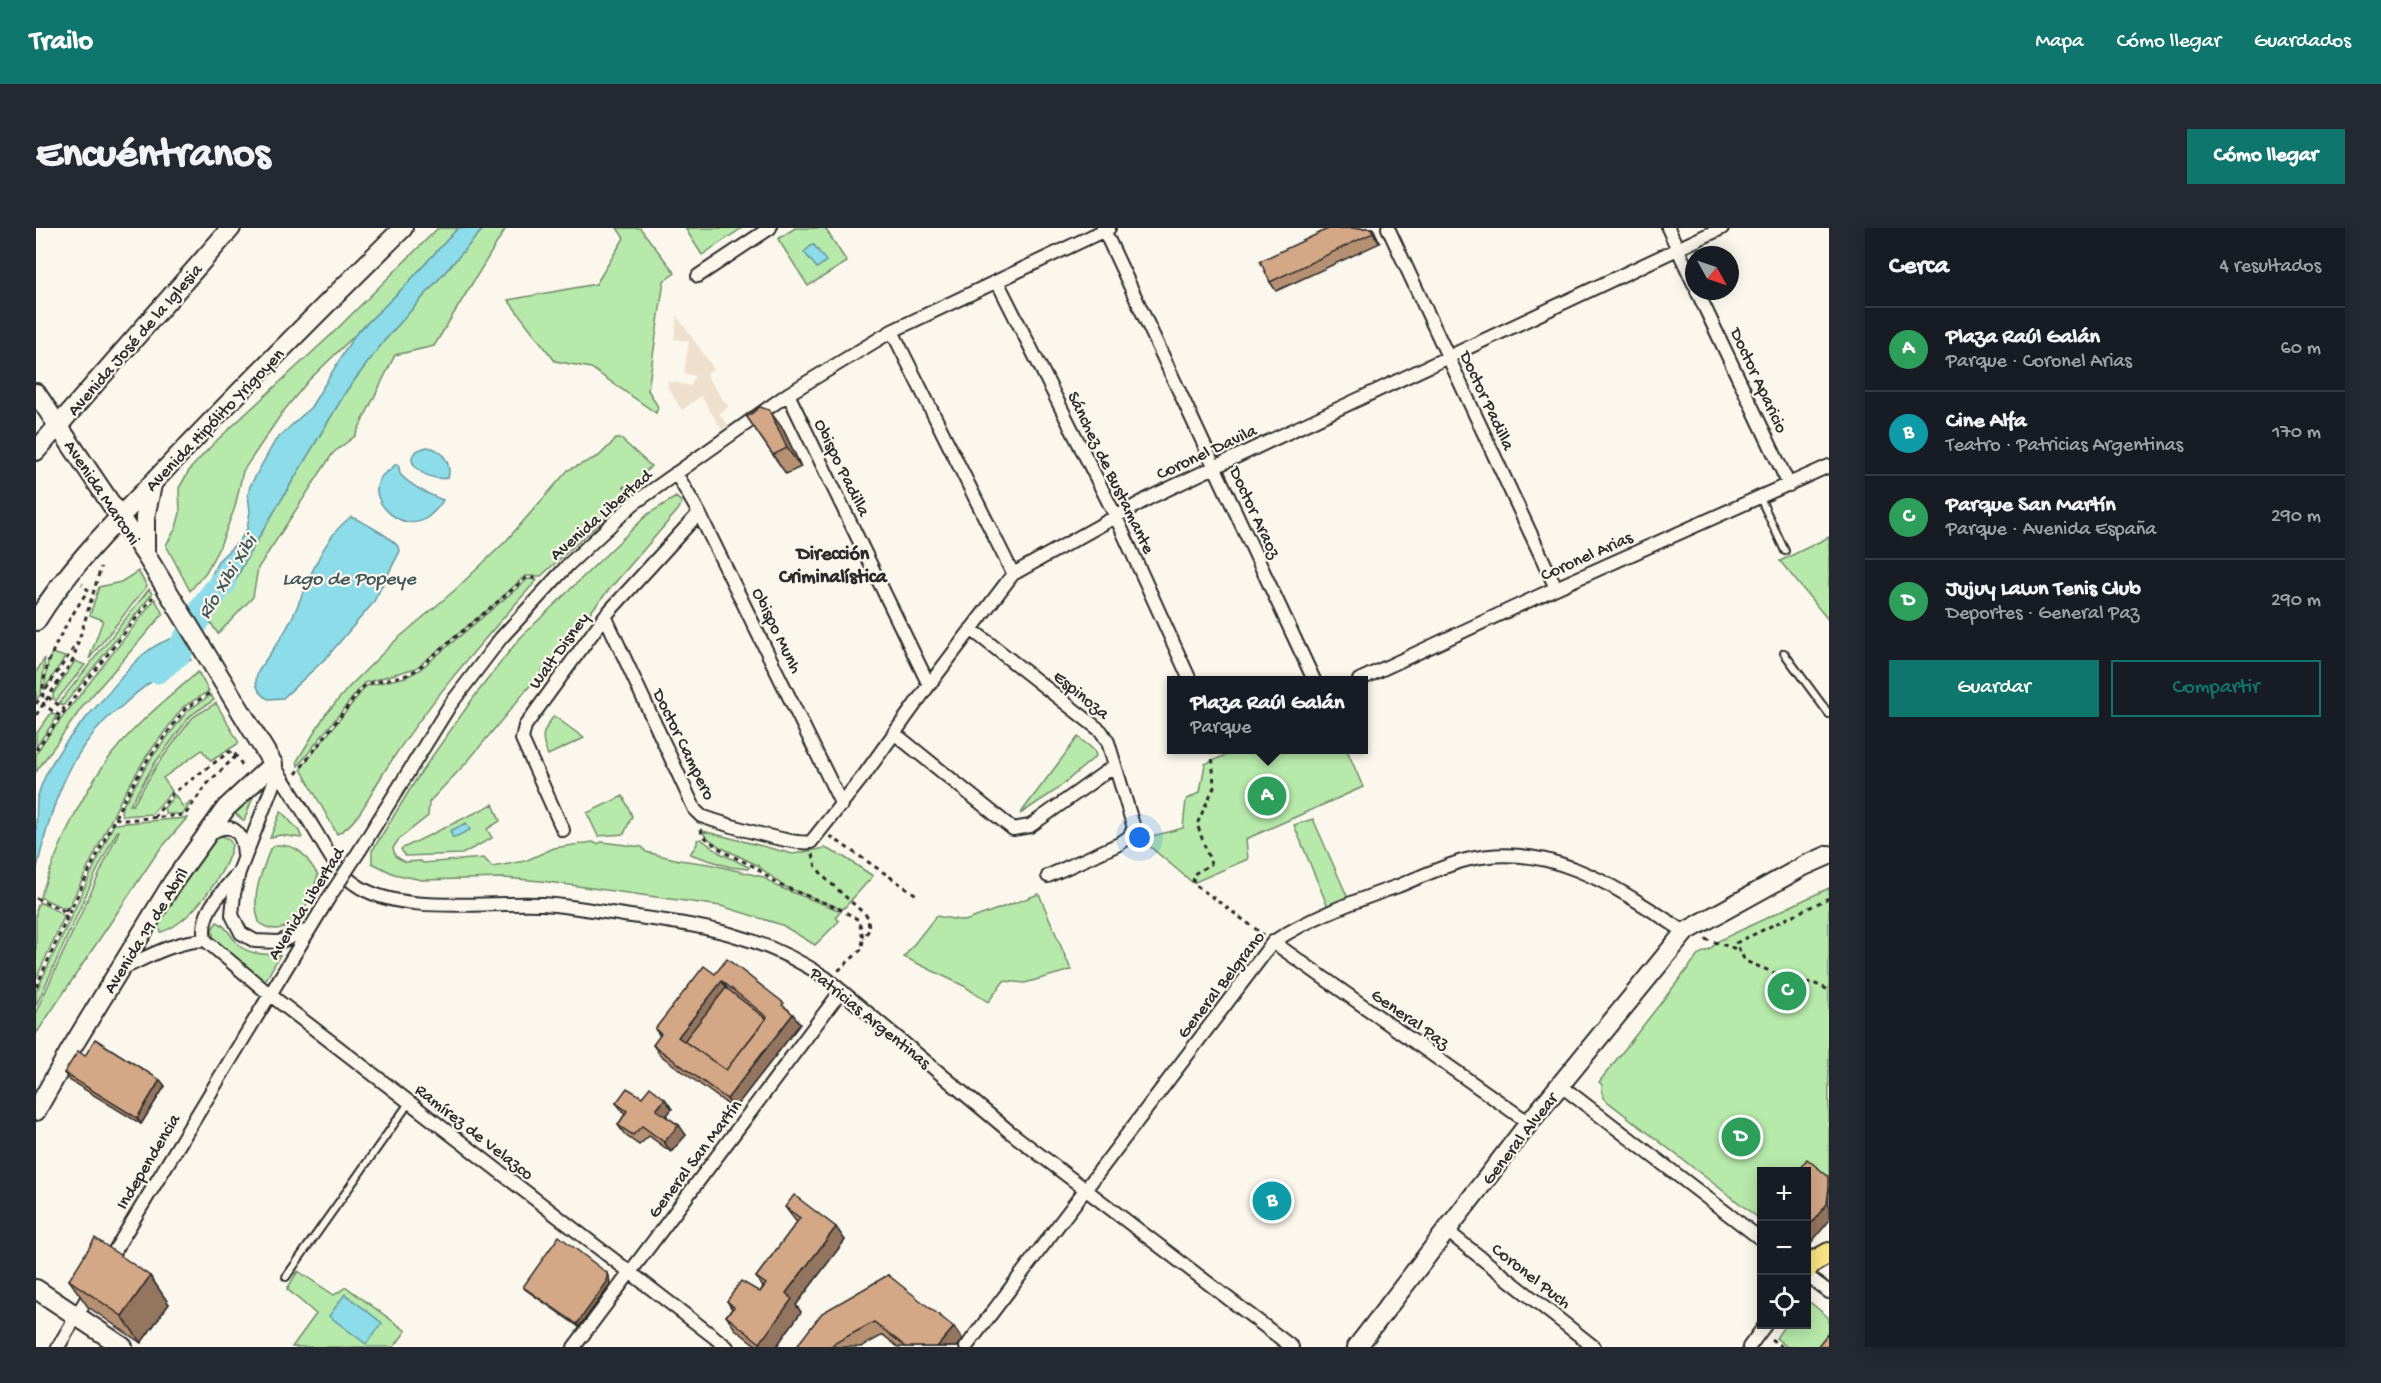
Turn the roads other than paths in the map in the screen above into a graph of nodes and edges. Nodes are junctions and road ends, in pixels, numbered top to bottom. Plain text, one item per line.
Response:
1 (231, 228) edge
2 (403, 228) edge
3 (770, 228) edge
4 (1388, 228) edge
5 (1668, 228) edge
6 (1722, 228) edge
7 (1105, 229) edge
8 (1677, 249) junction
9 (1685, 265) edge
10 (698, 276) dead end
11 (997, 281) junction
12 (1701, 300) edge
13 (892, 331) junction
14 (1448, 357) junction
15 (36, 393) edge
16 (788, 394) junction
17 (58, 426) junction
18 (36, 451) edge
19 (1829, 466) edge
20 (1215, 467) junction
21 (676, 473) junction
22 (154, 481) junction
23 (1789, 485) junction
24 (1760, 498) junction
25 (699, 513) junction
26 (1115, 515) junction
27 (121, 516) junction
28 (1785, 551) dead end
29 (148, 558) junction
30 (1012, 574) junction
31 (1556, 588) junction
32 (605, 616) junction
33 (36, 621) edge
34 (970, 629) junction
35 (1784, 653) dead end
36 (1189, 676) edge
37 (1312, 676) edge
38 (1368, 677) edge
39 (929, 685) junction
40 (1829, 714) edge
41 (894, 733) junction
42 (261, 745) joint
43 (1114, 766) junction
44 (276, 768) junction
45 (842, 805) junction
46 (563, 831) dead end
47 (205, 836) junction
48 (811, 842) joint
49 (1829, 855) edge
50 (244, 857) junction
51 (239, 872) junction
52 (1048, 876) dead end
53 (309, 930) junction
54 (1685, 932) junction
55 (205, 940) junction
56 (1273, 942) junction
57 (119, 970) junction
58 (842, 991) junction
59 (269, 994) junction
60 (1560, 1084) junction
61 (409, 1103) junction
62 (36, 1111) edge
63 (1528, 1123) junction
64 (1085, 1189) junction
65 (1447, 1231) junction
66 (1757, 1237) edge
67 (1829, 1253) edge
68 (1811, 1263) edge
69 (630, 1274) junction
70 (285, 1277) dead end
71 (1811, 1279) edge
72 (36, 1289) edge
73 (1829, 1292) edge
74 (77, 1314) junction
75 (1762, 1329) edge
76 (58, 1347) edge
77 (123, 1347) edge
78 (574, 1347) edge
79 (727, 1347) edge
80 (966, 1347) edge
81 (1292, 1347) edge
82 (1357, 1347) edge
83 (1594, 1347) edge
84 (1749, 1347) edge

1 - 17 main road, Avenida José de la Iglesia
2 - 22 main road, Avenida Hipólito Yrigoyen
3 - 10 street
4 - 14 street, Doctor Padilla
5 - 8 street
6 - 8 street, Coronel Davila
7 - 11 street, Avenida Libertad
7 - 20 street, Doctor Araoz
8 - 9 street
8 - 14 street, Coronel Davila
11 - 13 street, Avenida Libertad
11 - 26 street, Sánchez de Bustamante
12 - 23 street, Doctor Aparicio
13 - 16 street, Avenida Libertad
13 - 30 street
14 - 20 street, Coronel Davila
14 - 31 street, Doctor Padilla
15 - 17 main road, Avenida Marconi
16 - 21 street, Avenida Libertad
16 - 39 street, Obispo Padilla
17 - 18 main road, Avenida José de la Iglesia
17 - 27 main road, Avenida Marconi
19 - 23 street, Coronel Arias
20 - 26 street, Coronel Davila
20 - 37 street, Doctor Araoz
21 - 25 street, Obispo Munh
21 - 53 street, Avenida Libertad, bridge
22 - 27 main road, Avenida Hipólito Yrigoyen
22 - 29 main road
23 - 24 street, Coronel Arias
24 - 28 lane
24 - 31 street, Coronel Arias
25 - 32 street, Walt Disney
25 - 45 street, Obispo Munh
26 - 30 street, Coronel Davila
26 - 36 street, Sánchez de Bustamante
27 - 29 main road, Avenida Marconi
27 - 33 main road, Avenida Hipólito Yrigoyen
29 - 42 main road, Avenida Marconi
30 - 34 street, Coronel Davila
31 - 38 street, Coronel Arias
32 - 46 street, Walt Disney
32 - 48 street, Doctor Campero
34 - 39 street, Coronel Davila
34 - 43 street, Espinoza
35 - 40 lane
39 - 41 street, Coronel Davila
41 - 43 street
41 - 45 street, Coronel Davila
42 - 44 main road, Patricias Argentinas
43 - 52 street, Espinoza
44 - 47 main road, Avenida 19 de Abril
44 - 50 street
44 - 58 street, Patricias Argentinas
45 - 48 street, Coronel Davila
47 - 50 street
47 - 57 main road, Avenida 19 de Abril
49 - 54 main road
50 - 51 street
51 - 53 street
51 - 55 street
53 - 59 street, Avenida Libertad
54 - 56 street, General Belgrano
54 - 60 main road, General Alvear
55 - 57 street
55 - 59 street, Ramírez de Velazco
56 - 63 street, General Paz
56 - 64 street, General Belgrano
57 - 62 main road, Avenida 19 de Abril
58 - 64 street, Patricias Argentinas
58 - 69 street, General San Martín
59 - 61 street, Ramírez de Velazco
59 - 74 street, Independencia
60 - 63 main road, General Alvear
60 - 66 street
61 - 69 street, Ramírez de Velazco
61 - 70 lane
63 - 65 main road, General Alvear
64 - 80 street, General Belgrano
64 - 81 street, Patricias Argentinas
65 - 82 main road, General Alvear
65 - 83 street, Coronel Puch
67 - 68 main road
69 - 78 street, General San Martín
69 - 79 street, Ramírez de Velazco
71 - 73 street
72 - 74 main road
74 - 76 street, Independencia
74 - 77 main road
75 - 84 street

